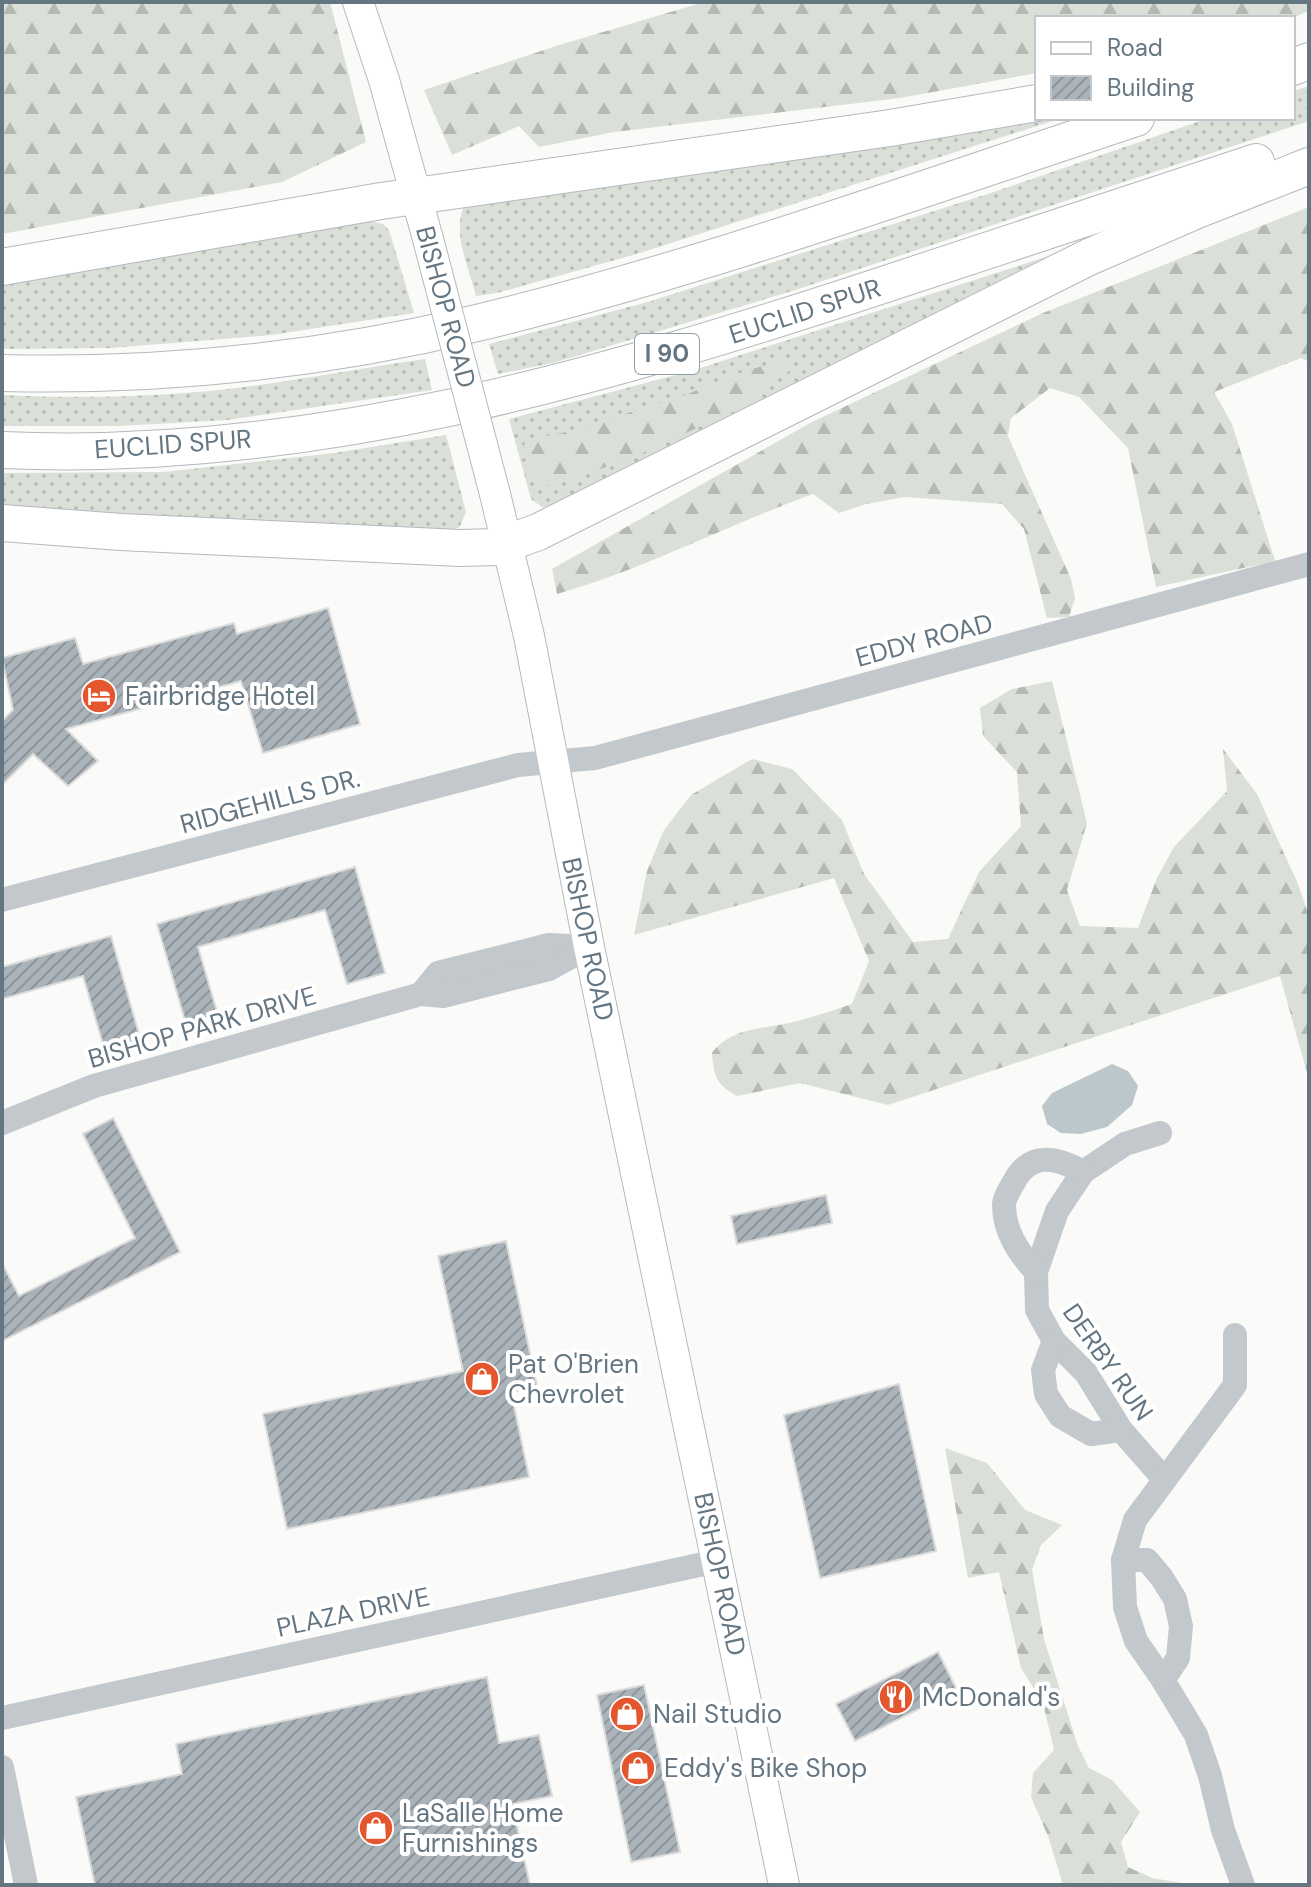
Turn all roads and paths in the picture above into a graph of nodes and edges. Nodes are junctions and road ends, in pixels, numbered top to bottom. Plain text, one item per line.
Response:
1 (358, 2) edge
2 (1035, 103) edge
3 (1130, 120) edge
4 (1309, 144) edge
5 (1309, 166) edge
6 (416, 195) junction
7 (2, 267) edge
8 (2, 373) edge
9 (2, 450) edge
10 (2, 523) edge
11 (507, 545) junction
12 (1309, 564) edge
13 (552, 761) junction
14 (2, 900) edge
15 (589, 947) junction
16 (2, 1123) edge
17 (1160, 1133) dead end
18 (1083, 1172) junction
19 (1036, 1272) junction
20 (1235, 1335) dead end
21 (1054, 1341) junction
22 (1121, 1430) junction
23 (1164, 1479) junction
24 (1123, 1560) junction
25 (717, 1561) junction
26 (1163, 1680) junction
27 (2, 1718) edge
28 (2, 1767) edge
29 (26, 1885) edge
30 (784, 1885) edge
31 (1243, 1885) edge

1 - 6 main road, BISHOP ROAD
2 - 6 highway
3 - 8 highway
4 - 9 highway, EUCLID SPUR / I 90
5 - 11 highway
6 - 7 highway
6 - 11 main road, BISHOP ROAD, bridge
10 - 11 highway
11 - 13 main road, BISHOP ROAD
12 - 13 street, EDDY ROAD
13 - 14 street, RIDGEHILLS DR.
13 - 15 main road, BISHOP ROAD
15 - 16 street, BISHOP PARK DRIVE
15 - 25 main road, BISHOP ROAD
17 - 18 street, DERBY RUN
18 - 19 street, DERBY RUN
18 - 19 street
19 - 21 street, DERBY RUN
20 - 23 street
21 - 22 street, DERBY RUN
21 - 22 street
22 - 23 street, DERBY RUN
23 - 24 street
24 - 26 street
24 - 26 street
25 - 27 street, PLAZA DRIVE
25 - 30 main road, BISHOP ROAD
26 - 31 street
28 - 29 street

